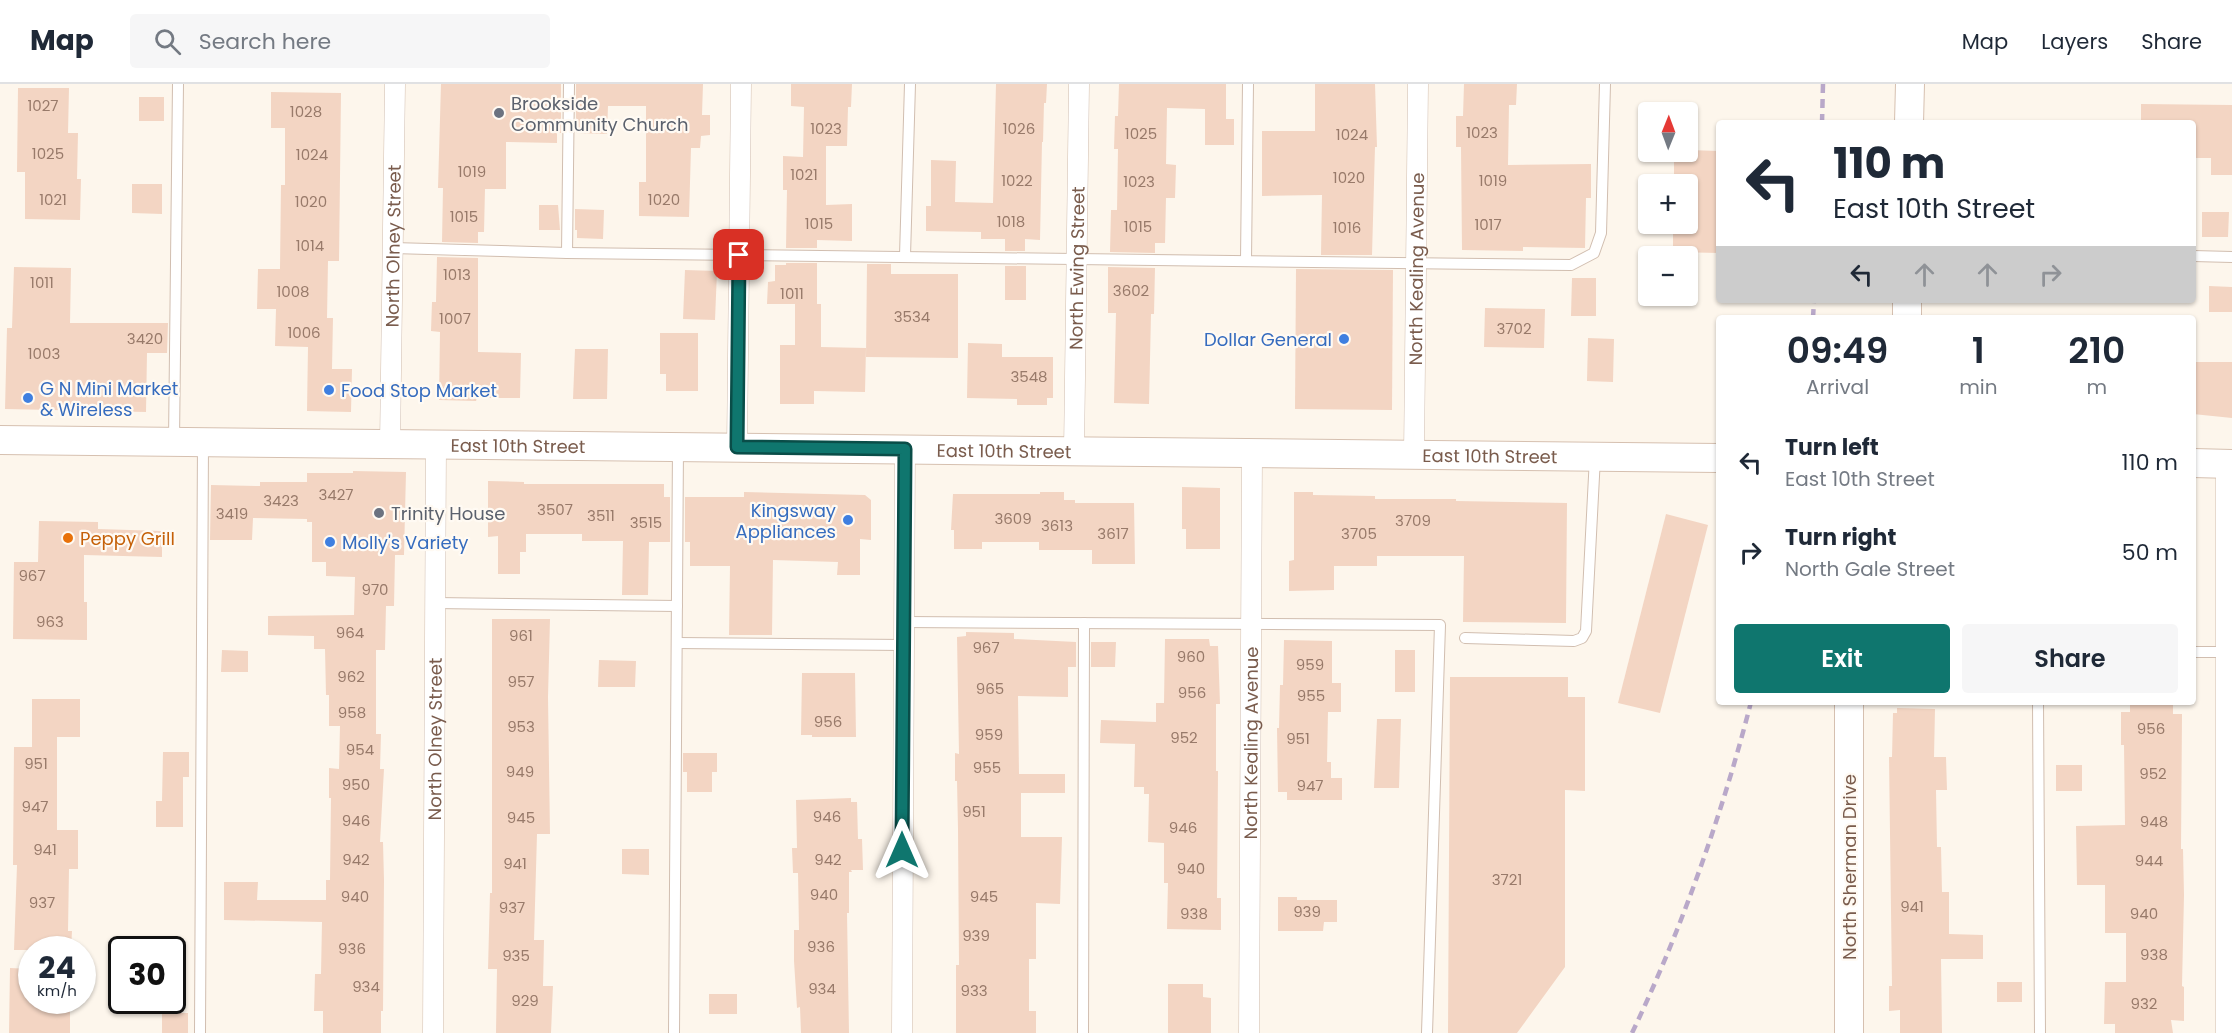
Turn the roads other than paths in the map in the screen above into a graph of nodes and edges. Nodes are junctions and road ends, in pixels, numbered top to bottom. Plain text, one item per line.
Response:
1 (178, 84) edge
2 (395, 84) edge
3 (569, 84) edge
4 (741, 84) edge
5 (910, 84) edge
6 (1079, 84) edge
7 (1248, 84) edge
8 (1418, 84) edge
9 (1605, 84) edge
10 (1910, 84) edge
11 (1909, 120) edge
12 (393, 248) junction
13 (567, 253) junction
14 (739, 255) junction
15 (905, 256) junction
16 (2196, 256) edge
17 (2232, 257) edge
18 (1076, 258) junction
19 (1246, 260) junction
20 (1416, 263) junction
21 (0, 440) edge
22 (174, 442) junction
23 (203, 442) junction
24 (390, 444) junction
25 (436, 444) junction
26 (678, 447) junction
27 (737, 447) junction
28 (905, 449) junction
29 (1074, 451) junction
30 (1252, 453) junction
31 (1414, 455) junction
32 (1595, 457) junction
33 (1716, 458) edge
34 (2196, 463) edge
35 (2229, 464) edge
36 (435, 603) junction
37 (677, 606) junction
38 (904, 622) junction
39 (1084, 623) junction
40 (1251, 624) junction
41 (1465, 638) dead end
42 (677, 643) junction
43 (904, 645) junction
44 (2196, 652) edge
45 (2229, 652) edge
46 (1849, 705) edge
47 (2038, 705) edge
48 (200, 1033) edge
49 (433, 1033) edge
50 (674, 1033) edge
51 (902, 1033) edge
52 (1083, 1033) edge
53 (1249, 1033) edge
54 (1427, 1033) edge
55 (1849, 1033) edge
56 (2040, 1033) edge
57 (2226, 1033) edge

1 - 22 lane
2 - 12 street, North Olney Street
3 - 13 lane
4 - 14 street
5 - 15 lane
6 - 18 street, North Ewing Street
7 - 19 lane
8 - 20 street, North Kealing Avenue
9 - 20 lane
10 - 11 main road
12 - 13 lane
12 - 24 street, North Olney Street
13 - 14 lane
14 - 15 lane
14 - 27 street
15 - 18 lane
16 - 17 lane
18 - 19 lane
18 - 29 street, North Ewing Street
19 - 20 lane
20 - 31 street, North Kealing Avenue
21 - 22 main road, East 10th Street
22 - 23 main road, East 10th Street
23 - 24 main road, East 10th Street
23 - 48 lane
24 - 25 main road, East 10th Street
25 - 26 main road, East 10th Street
25 - 36 street, North Olney Street
26 - 27 main road, East 10th Street
26 - 37 lane
27 - 28 main road, East 10th Street
28 - 29 main road, East 10th Street
28 - 38 street
29 - 30 main road, East 10th Street
30 - 31 main road, East 10th Street
30 - 40 street, North Kealing Avenue
31 - 32 main road, East 10th Street
32 - 33 main road, East 10th Street
32 - 41 lane
34 - 35 main road
35 - 45 street
36 - 37 lane
36 - 49 street, North Olney Street
37 - 42 lane
38 - 39 lane
38 - 43 street
39 - 40 lane
39 - 52 lane
40 - 53 street, North Kealing Avenue
40 - 54 lane
42 - 43 lane
42 - 50 lane
43 - 51 street
44 - 45 lane
45 - 57 street
46 - 55 main road, North Sherman Drive
47 - 56 lane

